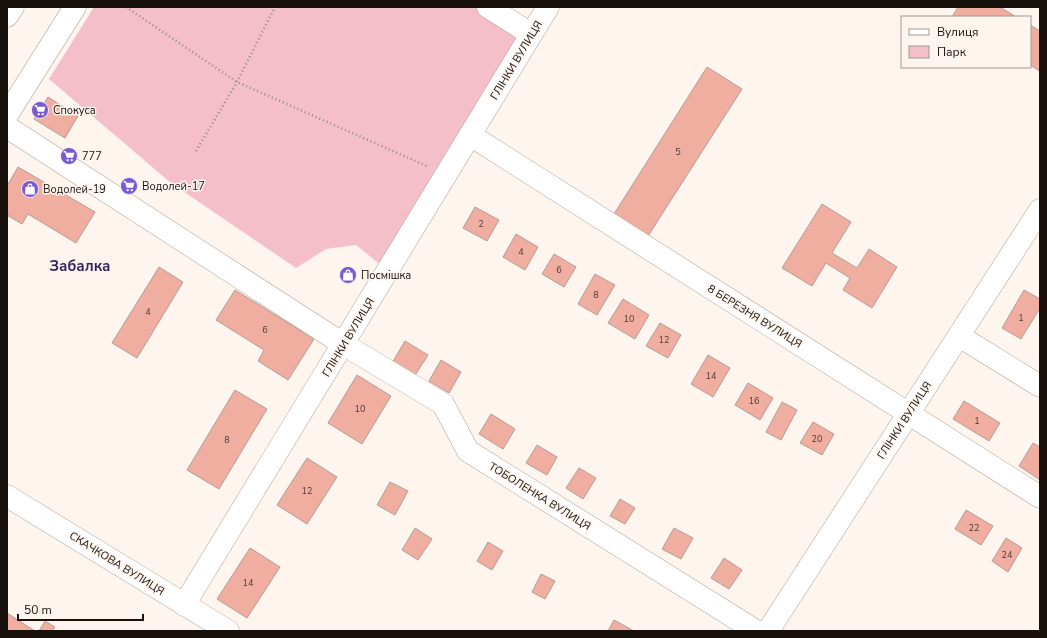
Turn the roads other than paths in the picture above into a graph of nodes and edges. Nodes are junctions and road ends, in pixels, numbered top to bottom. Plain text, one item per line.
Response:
1 (13, 7) edge
2 (75, 7) edge
3 (488, 7) edge
4 (548, 7) edge
5 (7, 16) edge
6 (532, 34) junction
7 (7, 115) edge
8 (7, 128) edge
9 (470, 135) junction
10 (1040, 210) edge
11 (959, 336) junction
12 (343, 344) junction
13 (1040, 386) edge
14 (908, 414) junction
15 (7, 496) edge
16 (1040, 497) edge
17 (184, 605) junction
18 (228, 631) edge
19 (756, 631) edge
20 (768, 631) edge

1 - 5 street
2 - 7 street
3 - 6 street
4 - 6 street, ГЛІНКИ ВУЛИЦЯ
6 - 9 street, ГЛІНКИ ВУЛИЦЯ
8 - 12 street, ТОБОЛЕНКА ВУЛИЦЯ
9 - 12 street, ГЛІНКИ ВУЛИЦЯ
9 - 14 street, 8 БЕРЕЗНЯ ВУЛИЦЯ
10 - 11 street, ГЛІНКИ ВУЛИЦЯ
11 - 13 street
11 - 14 street, ГЛІНКИ ВУЛИЦЯ
12 - 17 street, ГЛІНКИ ВУЛИЦЯ
12 - 19 street, ТОБОЛЕНКА ВУЛИЦЯ
14 - 16 street, 8 БЕРЕЗНЯ ВУЛИЦЯ
14 - 20 street, ГЛІНКИ ВУЛИЦЯ
15 - 17 street, СКАЧКОВА ВУЛИЦЯ
17 - 18 street, СКАЧКОВА ВУЛИЦЯ

